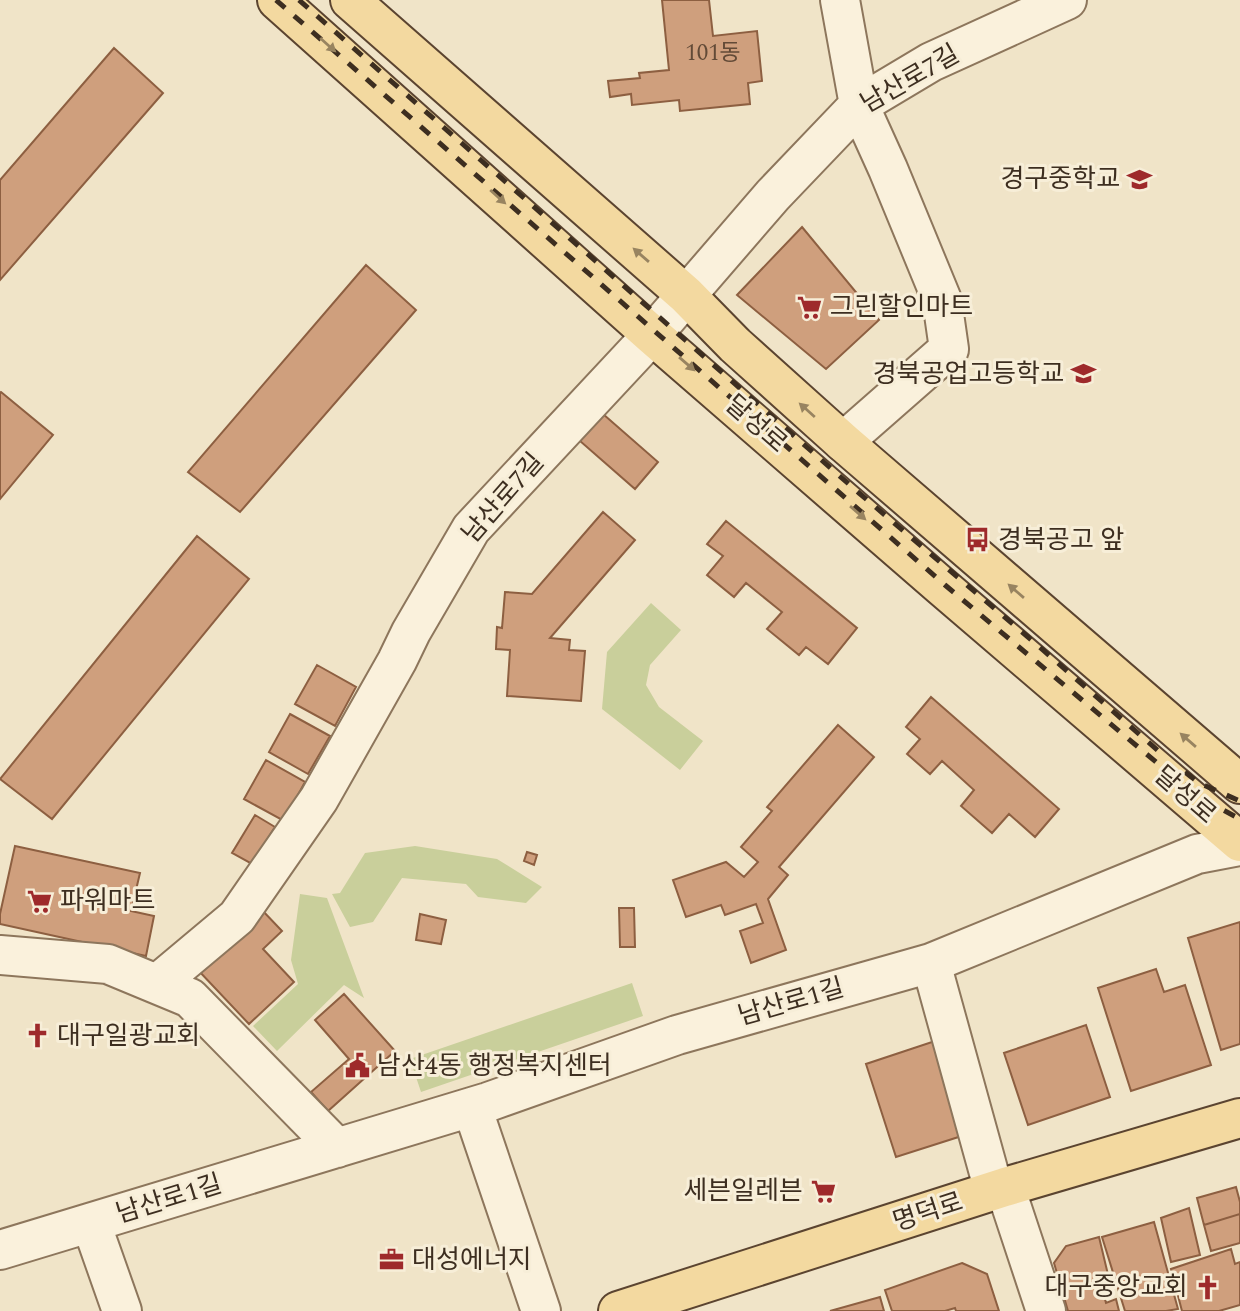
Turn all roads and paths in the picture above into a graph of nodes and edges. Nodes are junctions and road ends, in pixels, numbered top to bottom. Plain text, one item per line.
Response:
1 (278, 0) edge
2 (350, 0) edge
3 (841, 0) edge
4 (1067, 0) edge
5 (859, 105) junction
6 (686, 295) junction
7 (652, 335) junction
8 (843, 442) junction
9 (1240, 784) edge
10 (1240, 844) edge
11 (0, 955) edge
12 (931, 963) junction
13 (158, 984) junction
14 (472, 1107) junction
15 (1240, 1118) edge
16 (337, 1148) junction
17 (1000, 1189) junction
18 (91, 1223) junction
19 (0, 1250) edge
20 (122, 1311) edge
21 (541, 1311) edge
22 (618, 1311) edge
23 (1046, 1311) edge

1 -> 7 main road, 달성로
6 -> 2 main road
3 - 5 street
4 - 5 street, 남산로7길
5 - 6 street, 남산로7길
5 - 8 street
6 - 7 street, 남산로7길
8 -> 6 main road
7 -> 10 main road, 달성로
7 - 13 street, 남산로7길
9 -> 8 main road
10 - 12 street, 남산로1길
11 - 13 street
12 - 14 street, 남산로1길
12 - 17 street
13 - 16 street
14 - 16 street, 남산로1길
14 - 21 street
15 - 17 main road, 명덕로
16 - 18 street, 남산로1길
17 - 22 main road, 명덕로
17 - 23 street
18 - 19 street, 남산로1길
18 - 20 street

